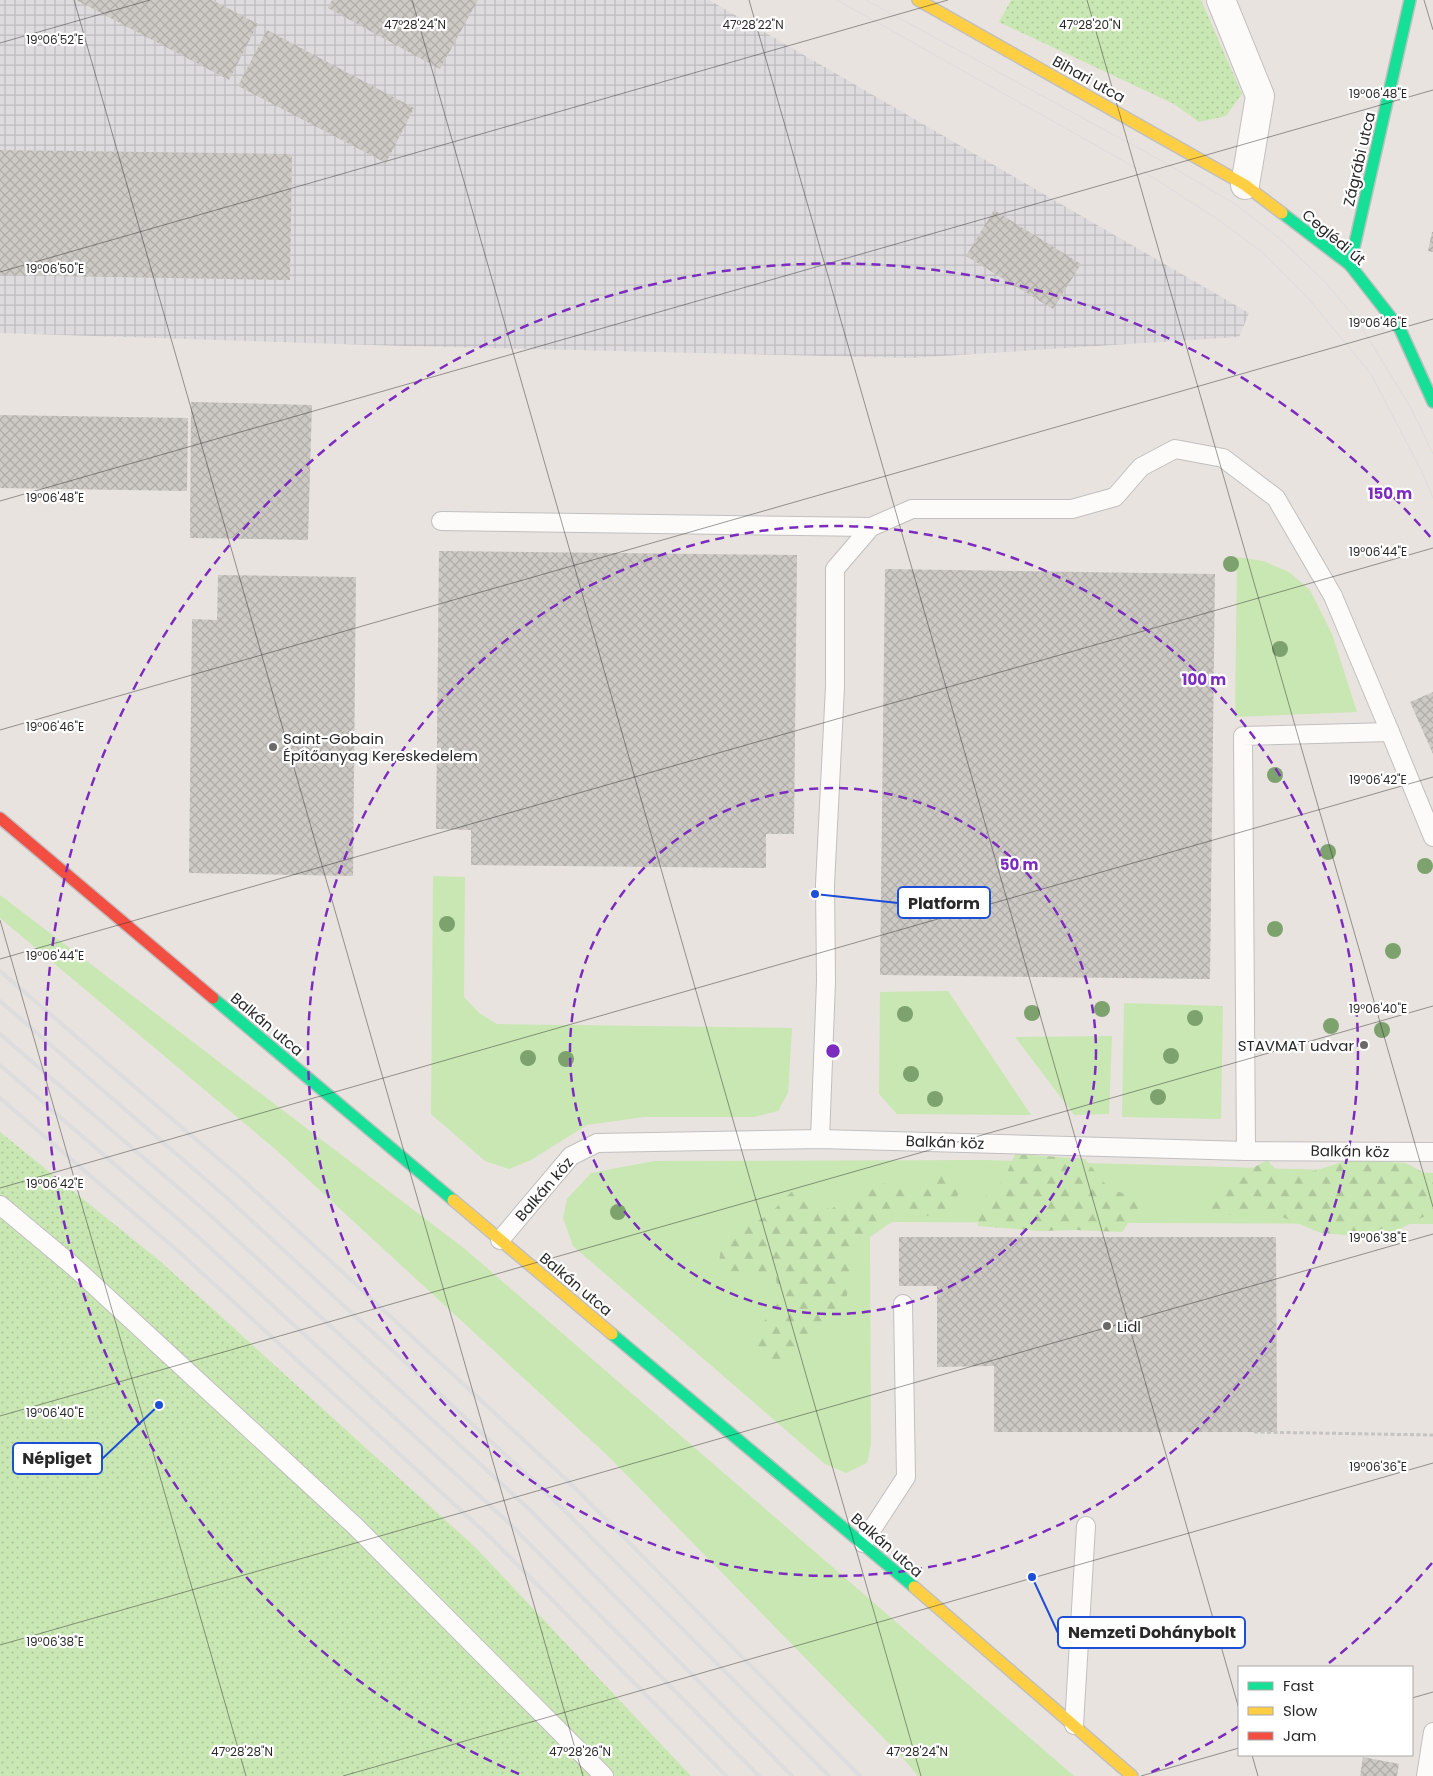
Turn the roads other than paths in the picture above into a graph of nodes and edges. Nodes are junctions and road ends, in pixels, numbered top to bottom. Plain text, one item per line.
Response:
1 (918, 0) edge
2 (1221, 0) edge
3 (1410, 0) edge
4 (1245, 185) junction
5 (1350, 265) junction
6 (1433, 402) edge
7 (441, 521) dead end
8 (871, 527) junction
9 (1390, 732) junction
10 (0, 818) edge
11 (1433, 837) edge
12 (820, 1139) junction
13 (1246, 1151) junction
14 (1433, 1152) edge
15 (0, 1206) edge
16 (500, 1240) junction
17 (904, 1304) dead end
18 (1086, 1526) dead end
19 (863, 1544) junction
20 (1074, 1726) junction
21 (1433, 1732) edge
22 (604, 1776) edge
23 (1132, 1776) edge
24 (1426, 1776) edge

1 - 4 street, Bihari utca
2 - 4 street
3 - 5 street, Zágrábi utca
4 - 5 street, Ceglédi út
5 - 6 street, Ceglédi út
7 - 8 lane
8 - 9 lane
8 - 12 lane
9 - 11 lane
9 - 13 lane
10 - 16 street, Balkán utca
12 - 13 lane, Balkán köz
12 - 16 lane, Balkán köz
13 - 14 lane, Balkán köz
15 - 22 lane
16 - 19 street, Balkán utca
17 - 19 lane
18 - 20 lane
19 - 20 street, Balkán utca
20 - 23 street, Balkán utca
21 - 24 lane

